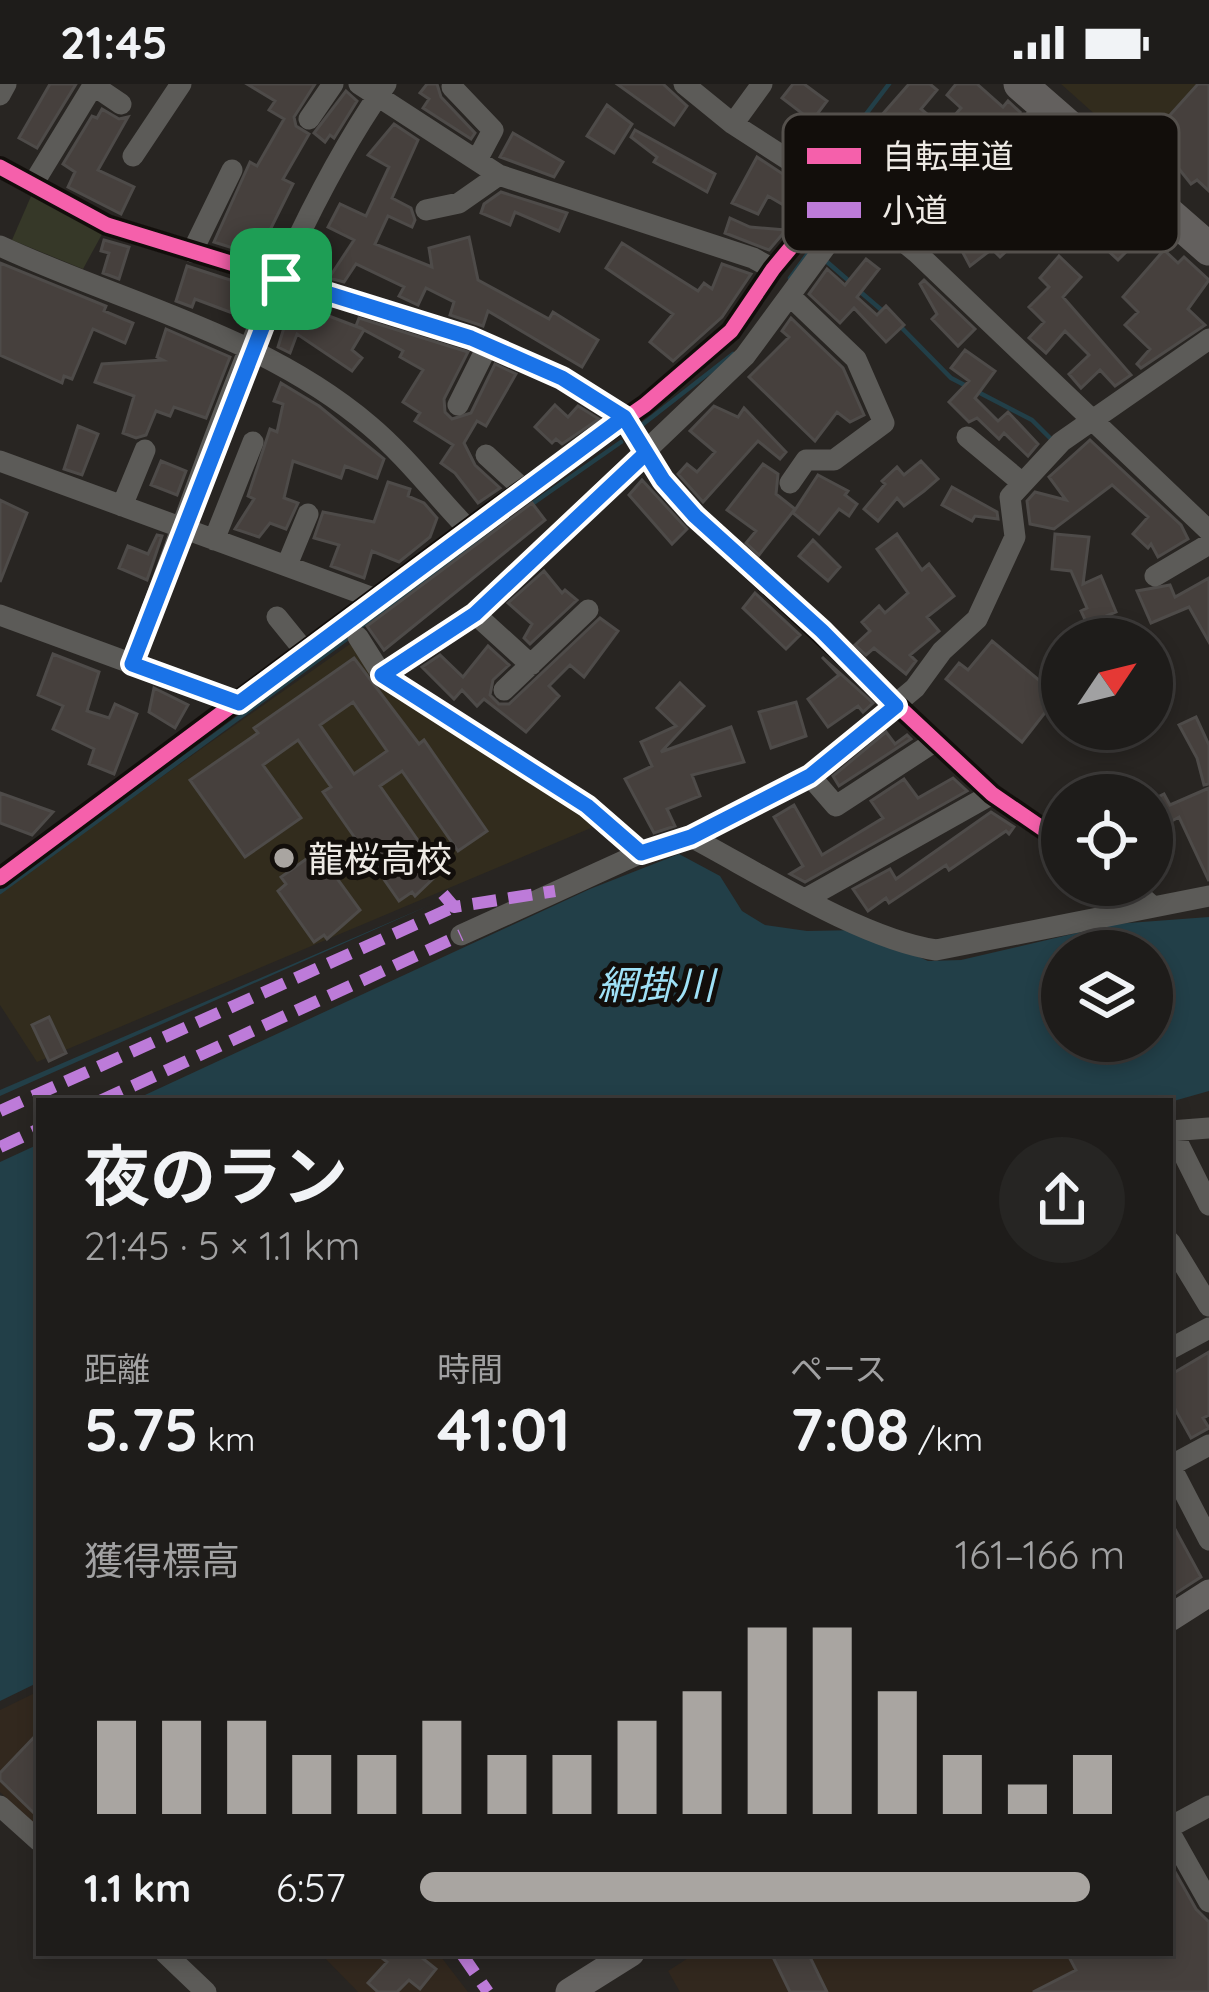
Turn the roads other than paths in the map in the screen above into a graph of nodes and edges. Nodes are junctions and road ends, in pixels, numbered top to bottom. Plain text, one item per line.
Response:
1 (6, 84) edge
2 (182, 84) edge
3 (333, 84) edge
4 (684, 84) edge
5 (762, 84) edge
6 (1019, 84) edge
7 (94, 85) edge
8 (452, 86) edge
9 (375, 88) edge
10 (0, 95) edge
11 (121, 104) dead end
12 (1046, 106) junction
13 (1039, 114) edge
14 (1055, 114) edge
15 (309, 119) dead end
16 (733, 124) junction
17 (133, 156) dead end
18 (783, 157) edge
19 (477, 160) junction
20 (0, 167) edge
21 (232, 170) dead end
22 (499, 175) junction
23 (33, 184) junction
24 (426, 210) dead end
25 (1179, 223) edge
26 (0, 246) edge
27 (1209, 249) edge
28 (192, 252) junction
29 (787, 252) edge
30 (822, 252) edge
31 (916, 253) edge
32 (773, 269) junction
33 (281, 279) junction
34 (790, 296) junction
35 (1209, 339) edge
36 (488, 347) junction
37 (251, 351) junction
38 (458, 405) dead end
39 (624, 417) junction
40 (1091, 420) junction
41 (967, 436) dead end
42 (253, 442) dead end
43 (145, 451) dead end
44 (646, 453) junction
45 (486, 455) dead end
46 (0, 461) edge
47 (1021, 482) junction
48 (790, 483) dead end
49 (524, 489) junction
50 (122, 506) junction
51 (308, 514) dead end
52 (183, 529) junction
53 (1209, 531) edge
54 (470, 532) junction
55 (214, 540) junction
56 (1209, 544) edge
57 (286, 566) junction
58 (1155, 576) dead end
59 (379, 600) junction
60 (588, 610) dead end
61 (475, 614) junction
62 (0, 615) edge
63 (277, 617) dead end
64 (358, 638) dead end
65 (307, 654) junction
66 (132, 664) junction
67 (531, 665) junction
68 (382, 675) junction
69 (504, 690) dead end
70 (239, 703) junction
71 (896, 706) junction
72 (934, 742) junction
73 (810, 776) junction
74 (992, 794) junction
75 (1041, 828) edge
76 (691, 837) junction
77 (641, 853) junction
78 (0, 878) edge
79 (1209, 896) edge
80 (807, 898) junction
81 (1173, 902) edge
82 (1152, 906) edge
83 (461, 935) dead end
84 (1209, 1128) edge
85 (1173, 1131) edge
86 (1173, 1135) edge
87 (1209, 1205) edge
88 (1173, 1247) edge
89 (1209, 1306) edge
90 (1209, 1328) edge
91 (1173, 1347) edge
92 (1209, 1445) edge
93 (1173, 1464) edge
94 (1173, 1472) edge
95 (1209, 1540) edge
96 (1209, 1593) edge
97 (1173, 1616) edge
98 (0, 1806) edge
99 (1209, 1806) edge
100 (1173, 1828) edge
101 (1173, 1836) edge
102 (36, 1838) edge
103 (1209, 1902) edge
104 (626, 1956) edge
105 (179, 1957) edge
106 (206, 1992) edge
107 (569, 1992) edge

1 - 10 street
2 - 17 street
3 - 15 street
4 - 16 street
5 - 16 street
6 - 12 highway
7 - 11 street
7 - 23 street
8 - 19 street
9 - 19 street
9 - 33 street
12 - 13 street
12 - 14 highway
16 - 18 street
19 - 22 street
20 - 23 street
21 - 28 street
22 - 24 street
22 - 32 street
23 - 28 street
25 - 27 highway
26 - 37 street
28 - 33 street
29 - 32 street
30 - 34 street
31 - 40 street
32 - 39 street
33 - 36 street
33 - 37 street
34 - 44 street
34 - 48 street
35 - 40 street
36 - 38 street
36 - 39 street
37 - 52 street
37 - 54 street
39 - 44 street
39 - 49 street
40 - 47 street
40 - 53 street
41 - 47 street
42 - 55 street
43 - 50 street
44 - 61 street
44 - 71 street
45 - 49 street
46 - 50 street
47 - 71 street
49 - 54 street
50 - 52 street
51 - 57 street
52 - 55 street
52 - 66 street
54 - 59 street
55 - 57 street
56 - 58 street
57 - 59 street
59 - 65 street
60 - 67 street
61 - 67 street
61 - 68 street
62 - 66 street
63 - 65 street
64 - 68 street
65 - 70 street
66 - 70 street
67 - 69 street
68 - 77 street
70 - 78 street
71 - 72 street
71 - 73 street
72 - 73 street
72 - 74 street
73 - 76 street
74 - 75 street
74 - 80 street
76 - 77 street
76 - 80 street
77 - 83 street
79 - 81 street
80 - 82 street
84 - 85 street
86 - 87 street
88 - 89 street
90 - 91 street
92 - 93 street
94 - 95 street
96 - 97 main road
98 - 102 street
99 - 100 street
101 - 103 street
104 - 107 main road
105 - 106 street

